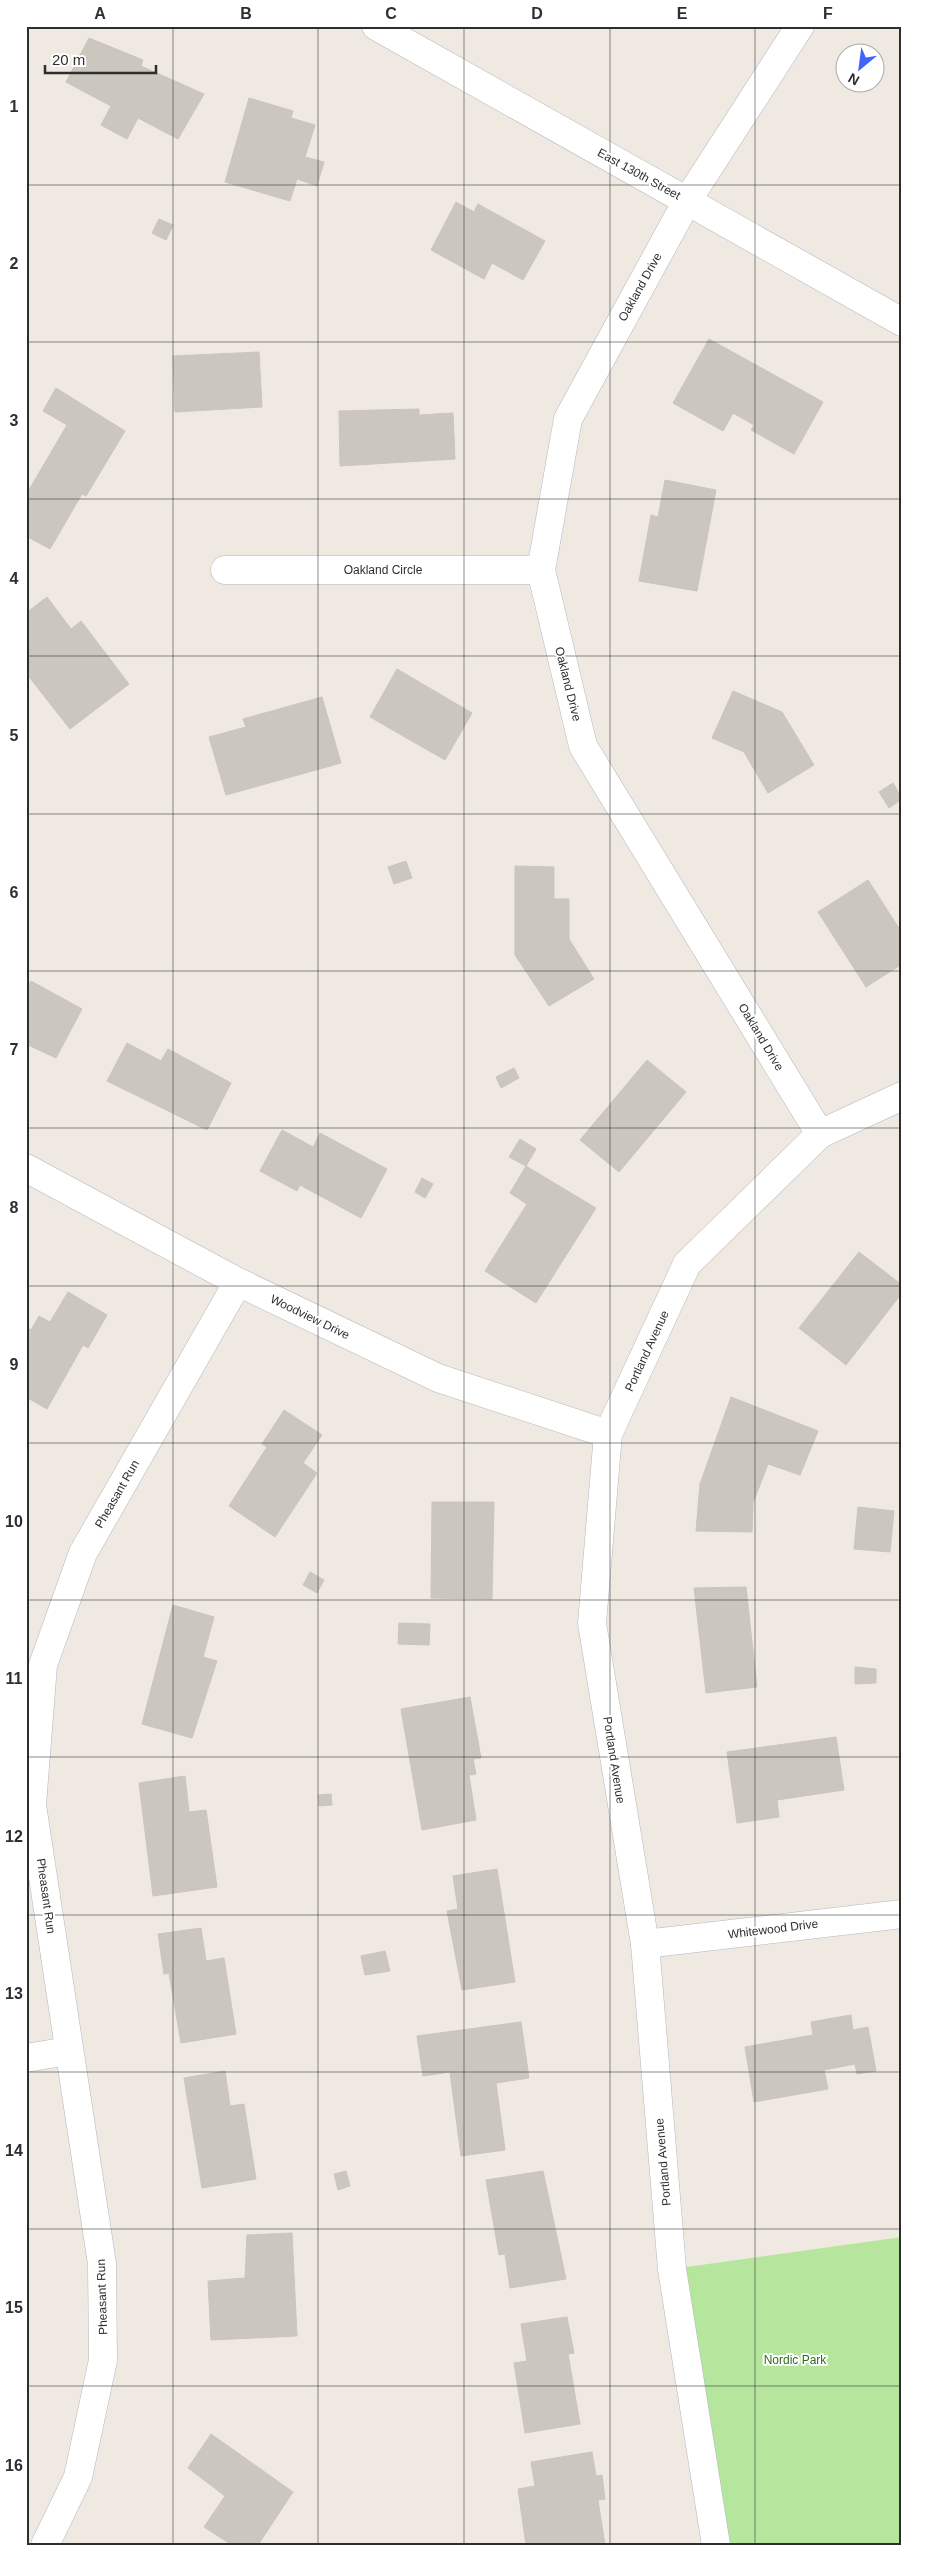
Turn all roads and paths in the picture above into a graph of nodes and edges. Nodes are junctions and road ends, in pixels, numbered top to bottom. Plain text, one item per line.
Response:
1 (376, 26) edge
2 (800, 26) edge
3 (687, 201) junction
4 (902, 322) edge
5 (225, 570) dead end
6 (541, 570) junction
7 (902, 1096) edge
8 (820, 1134) junction
9 (26, 1168) edge
10 (238, 1282) junction
11 (608, 1434) junction
12 (902, 1914) edge
13 (645, 1944) junction
14 (68, 2051) junction
15 (26, 2058) edge
16 (45, 2545) edge
17 (716, 2545) edge

1 - 3 street, East 130th Street
2 - 3 street, Oakland Drive
3 - 4 street, East 130th Street
3 - 6 street, Oakland Drive
5 - 6 street, Oakland Circle
6 - 8 street, Oakland Drive
7 - 8 street, Portland Avenue
8 - 11 street, Portland Avenue
9 - 10 street, Woodview Drive
10 - 11 street, Woodview Drive
10 - 14 street, Pheasant Run
11 - 13 street, Portland Avenue
12 - 13 street, Whitewood Drive
13 - 17 street, Portland Avenue
14 - 15 street
14 - 16 street, Pheasant Run

